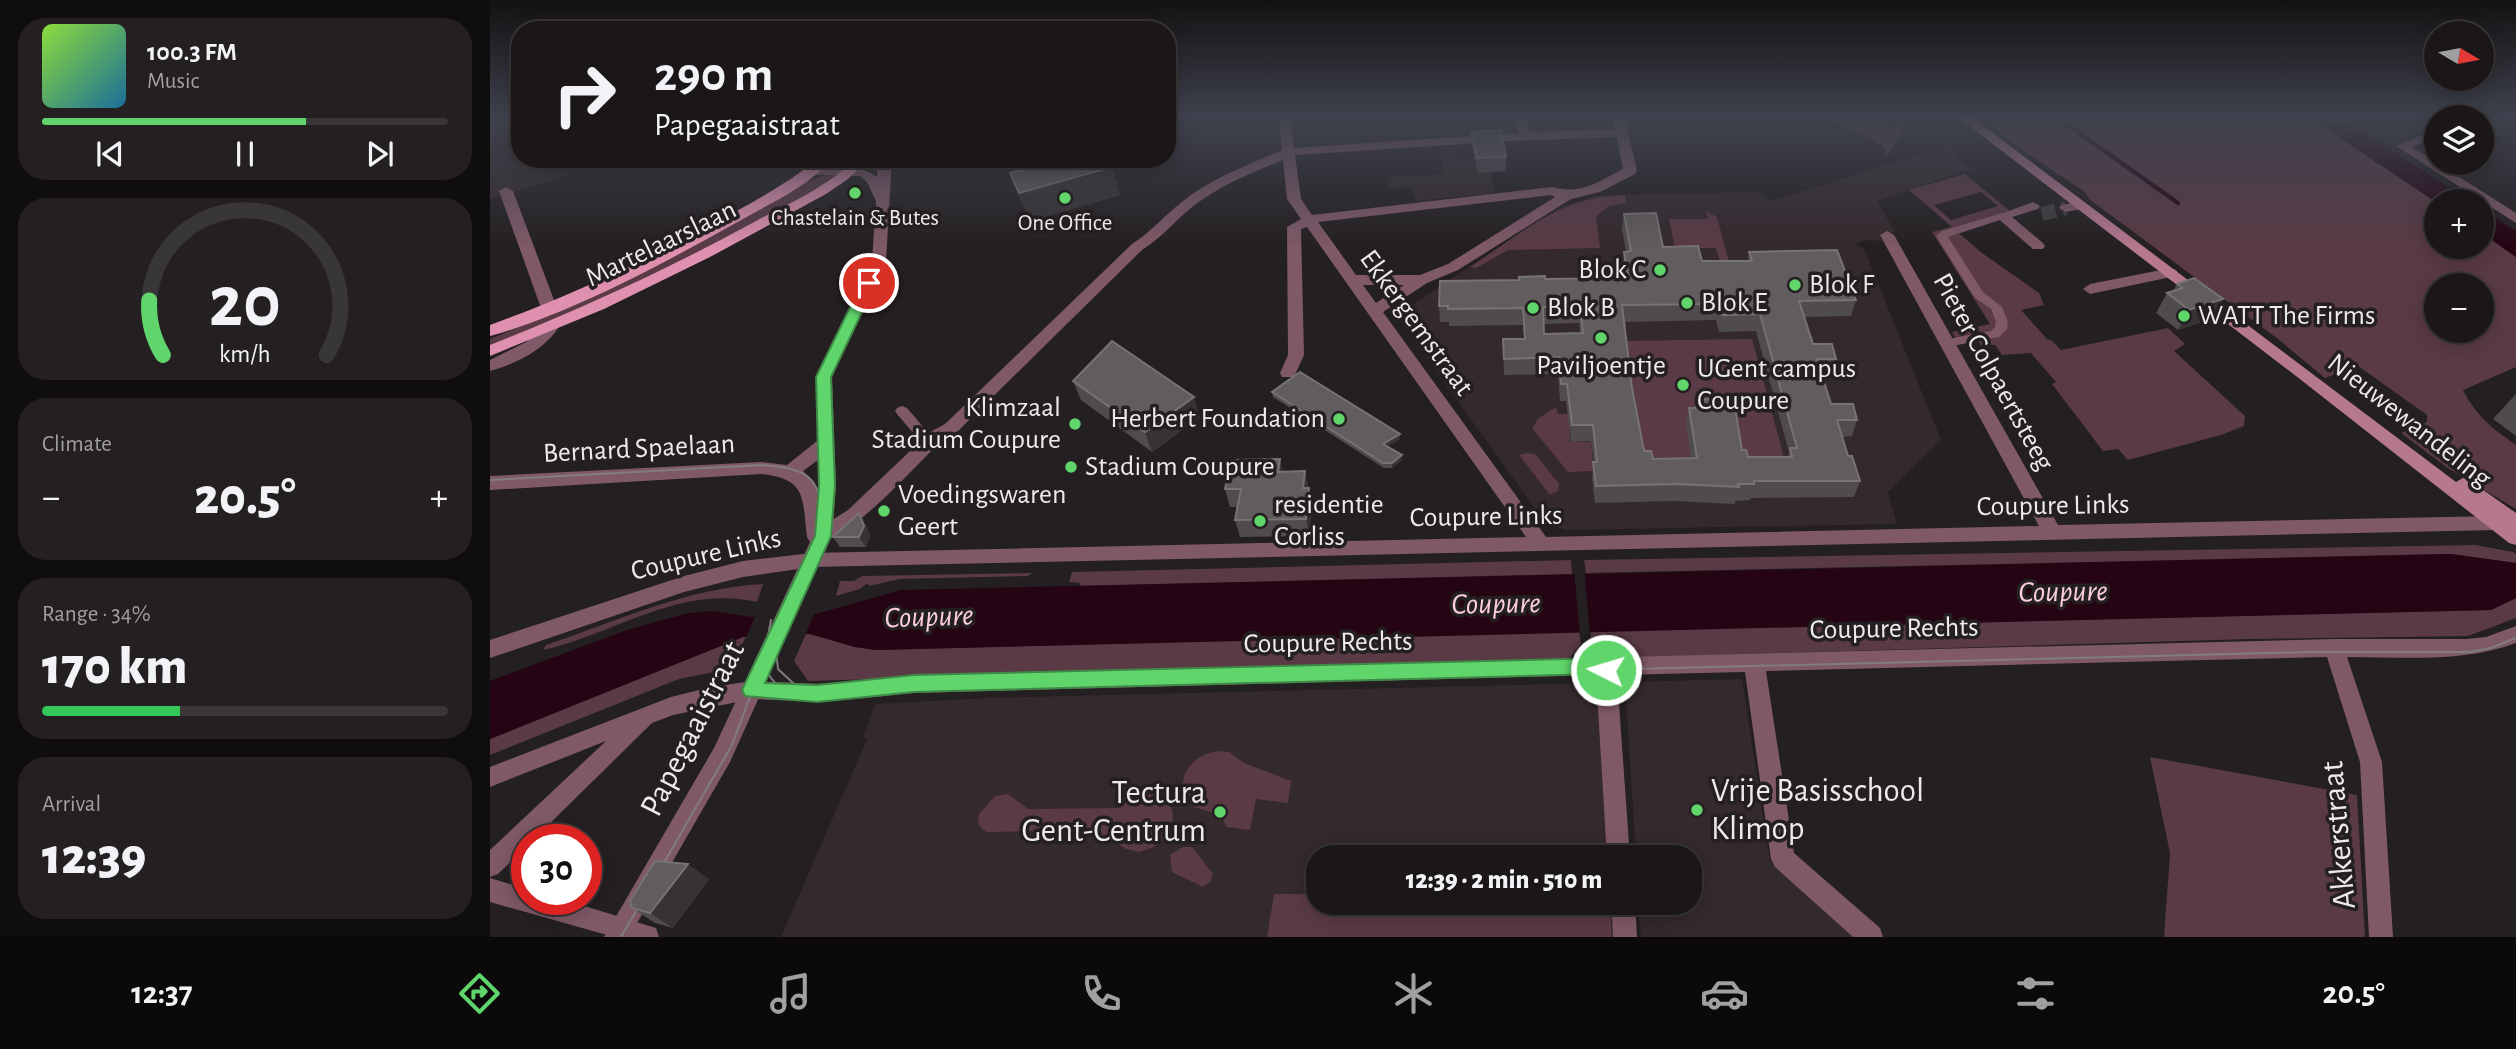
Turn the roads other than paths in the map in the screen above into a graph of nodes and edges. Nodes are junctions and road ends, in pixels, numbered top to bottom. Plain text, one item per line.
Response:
1 (1267, 162) edge
2 (1290, 162) edge
3 (1628, 162) edge
4 (2023, 162) edge
5 (816, 168) edge
6 (854, 168) edge
7 (884, 168) edge
8 (813, 171) junction
9 (851, 171) junction
10 (2447, 175) edge
11 (506, 191) dead end
12 (1566, 196) junction
13 (881, 201) junction
14 (2035, 212) tunnel mouth
15 (2002, 216) junction
16 (2516, 219) edge
17 (1310, 221) junction
18 (1887, 235) dead end
19 (2038, 246) dead end
20 (2171, 273) junction
21 (1353, 280) junction
22 (1422, 280) junction
23 (2090, 289) dead end
24 (549, 308) junction
25 (1376, 310) junction
26 (551, 327) junction
27 (490, 331) edge
28 (1947, 343) junction
29 (490, 351) edge
30 (490, 366) edge
31 (1289, 373) dead end
32 (902, 411) dead end
33 (928, 434) junction
34 (825, 444) junction
35 (791, 472) junction
36 (490, 483) edge
37 (2510, 520) edge
38 (2053, 534) junction
39 (2516, 538) edge
40 (1541, 544) junction
41 (817, 547) junction
42 (2516, 634) edge
43 (2333, 648) junction
44 (490, 649) edge
45 (1754, 662) junction
46 (1605, 666) junction
47 (752, 690) junction
48 (648, 715) junction
49 (490, 777) edge
50 (1618, 845) edge
51 (490, 866) edge
52 (490, 890) edge
53 (1624, 915) edge
54 (619, 932) edge
55 (647, 937) edge
56 (1625, 937) edge
57 (1871, 937) edge
58 (2381, 937) edge

1 - 33 street
2 - 17 street, Ekkergemstraat
3 - 12 street
4 - 20 main road, Nieuwewandeling
5 - 8 main road, Martelaarslaan
6 - 9 main road, Martelaarslaan
7 - 13 street
8 - 9 street
8 - 24 main road, Martelaarslaan
9 - 13 street
9 - 26 main road, Martelaarslaan
10 - 16 street
11 - 24 street
12 - 17 street
12 - 22 street
13 - 34 street
14 - 15 street
15 - 19 street
15 - 28 street
17 - 21 street, Ekkergemstraat
17 - 31 street
18 - 28 street, Pieter Colpaertsteeg
20 - 23 street
20 - 37 main road, Nieuwewandeling
21 - 22 street
21 - 25 street, Ekkergemstraat
22 - 25 street
24 - 27 main road, Martelaarslaan
25 - 40 street, Ekkergemstraat
26 - 29 main road, Martelaarslaan
26 - 30 street, Martelaarslaan
28 - 38 street, Pieter Colpaertsteeg
32 - 33 street
33 - 41 street
34 - 35 street
34 - 41 street
35 - 36 street, Bernard Spaelaan
35 - 41 street
37 - 38 street, Coupure Links
37 - 39 main road, Nieuwewandeling
38 - 40 street, Coupure Links
40 - 41 street, Coupure Links
41 - 44 street, Coupure Links
41 - 47 street, Papegaaistraat
42 - 43 street, Coupure Rechts
43 - 45 street, Coupure Rechts
43 - 58 street, Akkerstraat
45 - 46 street, Coupure Rechts
45 - 57 street
46 - 47 street, Coupure Rechts
46 - 50 street
47 - 48 street, Coupure Rechts
47 - 54 street, Papegaaistraat
48 - 49 street, Coupure Rechts
48 - 51 street
52 - 54 street
53 - 56 street
54 - 55 street

